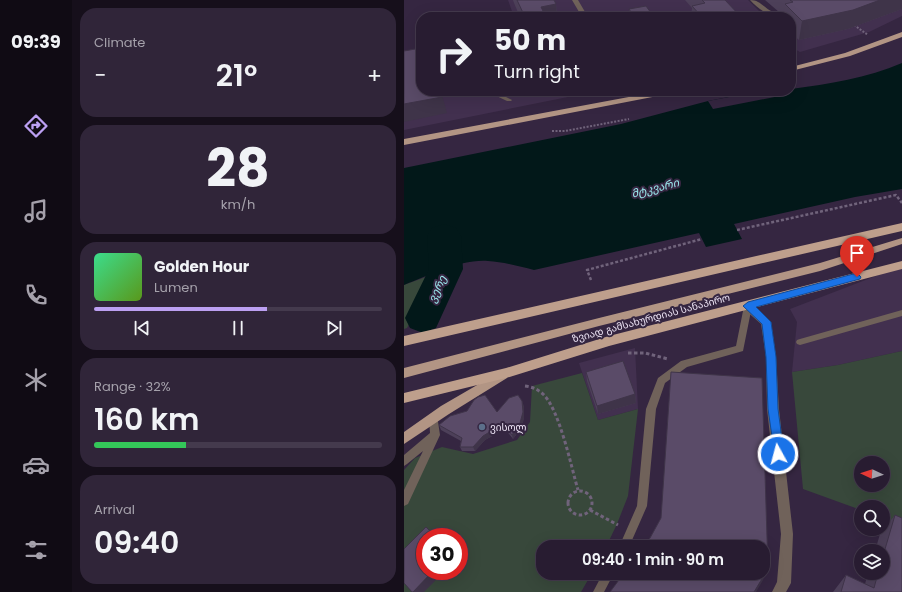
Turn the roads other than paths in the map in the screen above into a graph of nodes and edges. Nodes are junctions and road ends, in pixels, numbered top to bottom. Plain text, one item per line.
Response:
1 (575, 0) edge
2 (753, 0) edge
3 (582, 12) edge
4 (765, 12) edge
5 (802, 12) edge
6 (796, 14) edge
7 (902, 34) edge
8 (796, 67) edge
9 (500, 96) edge
10 (647, 96) edge
11 (509, 100) dead end
12 (404, 142) edge
13 (902, 227) edge
14 (902, 241) edge
15 (902, 265) edge
16 (748, 306) junction
17 (902, 313) edge
18 (404, 342) edge
19 (800, 342) dead end
20 (404, 373) edge
21 (506, 373) junction
22 (406, 397) edge
23 (434, 418) junction
24 (435, 435) junction
25 (404, 439) edge
26 (404, 461) edge
27 (404, 501) edge
28 (627, 540) edge
29 (605, 580) edge
30 (783, 589) edge
31 (598, 592) edge

1 - 3 lane
2 - 4 street
5 - 6 street
7 - 8 main road
9 - 11 lane
10 - 12 main road
13 - 18 highway
14 - 20 main road, ზვიად გამსახურდიას სანაპირო
15 - 16 highway, ზვიად გამსახურდიას სანაპირო
16 - 21 highway, ზვიად გამსახურდიას სანაპირო
16 - 28 lane
16 - 30 street
17 - 19 lane
21 - 22 highway, ზვიად გამსახურდიას სანაპირო
21 - 23 main road
23 - 24 lane
23 - 25 main road
24 - 26 lane
24 - 27 lane
29 - 31 lane

